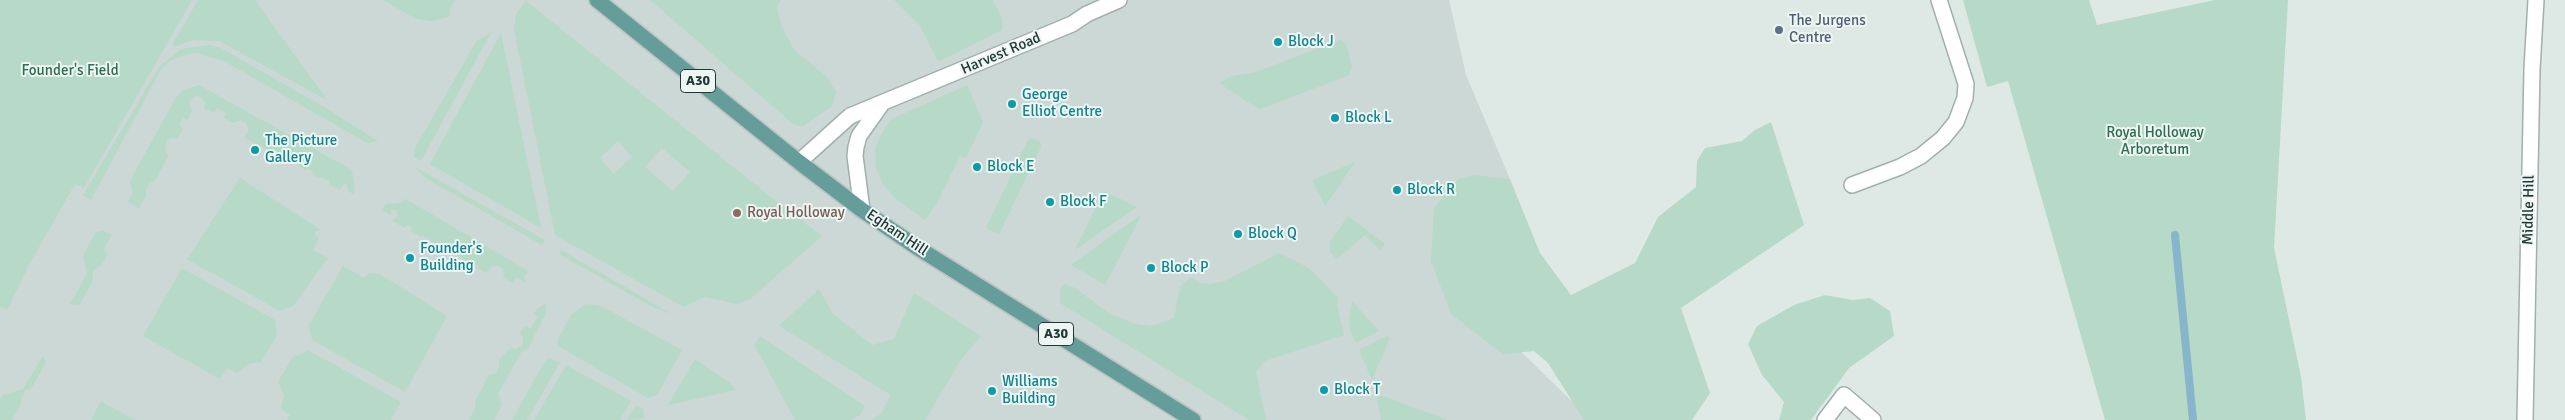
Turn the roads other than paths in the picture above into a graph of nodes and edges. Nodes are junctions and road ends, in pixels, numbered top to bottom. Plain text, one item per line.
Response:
1 (597, 0) edge
2 (1119, 0) edge
3 (1939, 0) edge
4 (2536, 0) edge
5 (881, 105) junction
6 (799, 162) junction
7 (1852, 185) dead end
8 (862, 210) junction
9 (1194, 420) edge
10 (1825, 420) edge
11 (1874, 420) edge
12 (2525, 420) edge

1 - 6 main road, Egham Hill / A30
2 - 5 street, Harvest Road
3 - 7 street
4 - 12 street, Middle Hill
5 - 6 street, Harvest Road
5 - 8 street
6 - 8 main road, Egham Hill / A30
8 - 9 main road, Egham Hill / A30
10 - 11 street

